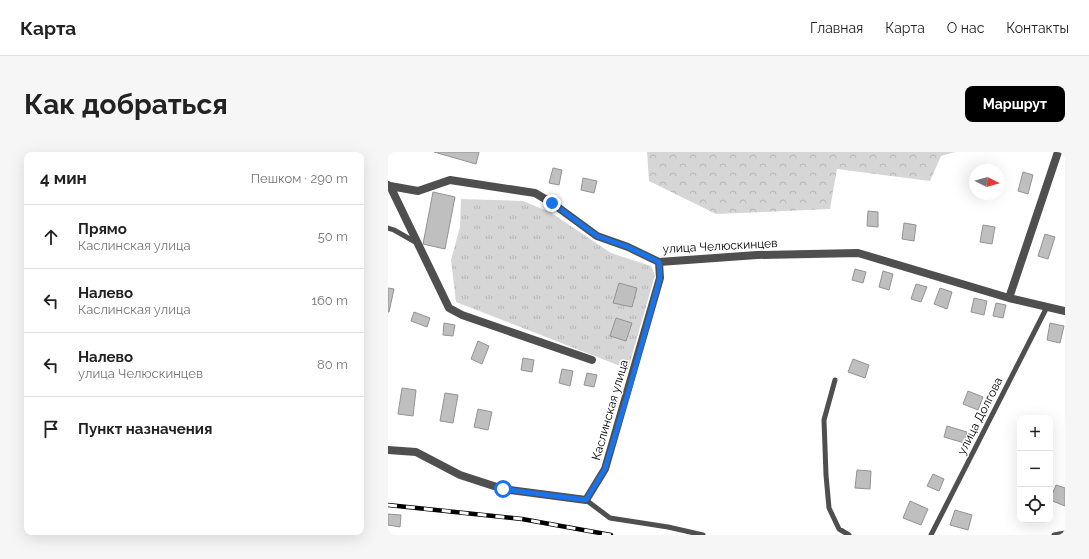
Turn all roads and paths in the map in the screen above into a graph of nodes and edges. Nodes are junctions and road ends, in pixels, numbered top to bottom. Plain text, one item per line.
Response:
1 (1058, 152) edge
2 (389, 185) edge
3 (388, 228) edge
4 (418, 244) junction
5 (659, 262) junction
6 (1009, 298) junction
7 (1048, 307) junction
8 (1065, 311) edge
9 (592, 360) dead end
10 (834, 380) dead end
11 (388, 450) edge
12 (586, 500) junction
13 (1065, 533) edge
14 (703, 535) edge
15 (849, 535) edge
16 (931, 535) edge
17 (1054, 535) edge

1 - 6 street
2 - 4 street, улица Челюскинцев
2 - 5 street, улица Челюскинцев
3 - 4 lane
4 - 9 street, улица Челюскинцев
5 - 6 street, улица Челюскинцев
5 - 12 street, Каслинская улица
6 - 7 street, улица Челюскинцев
7 - 8 street, улица Челюскинцев
7 - 16 lane, улица Долгова
10 - 15 lane
11 - 12 street
12 - 14 lane
13 - 17 lane

